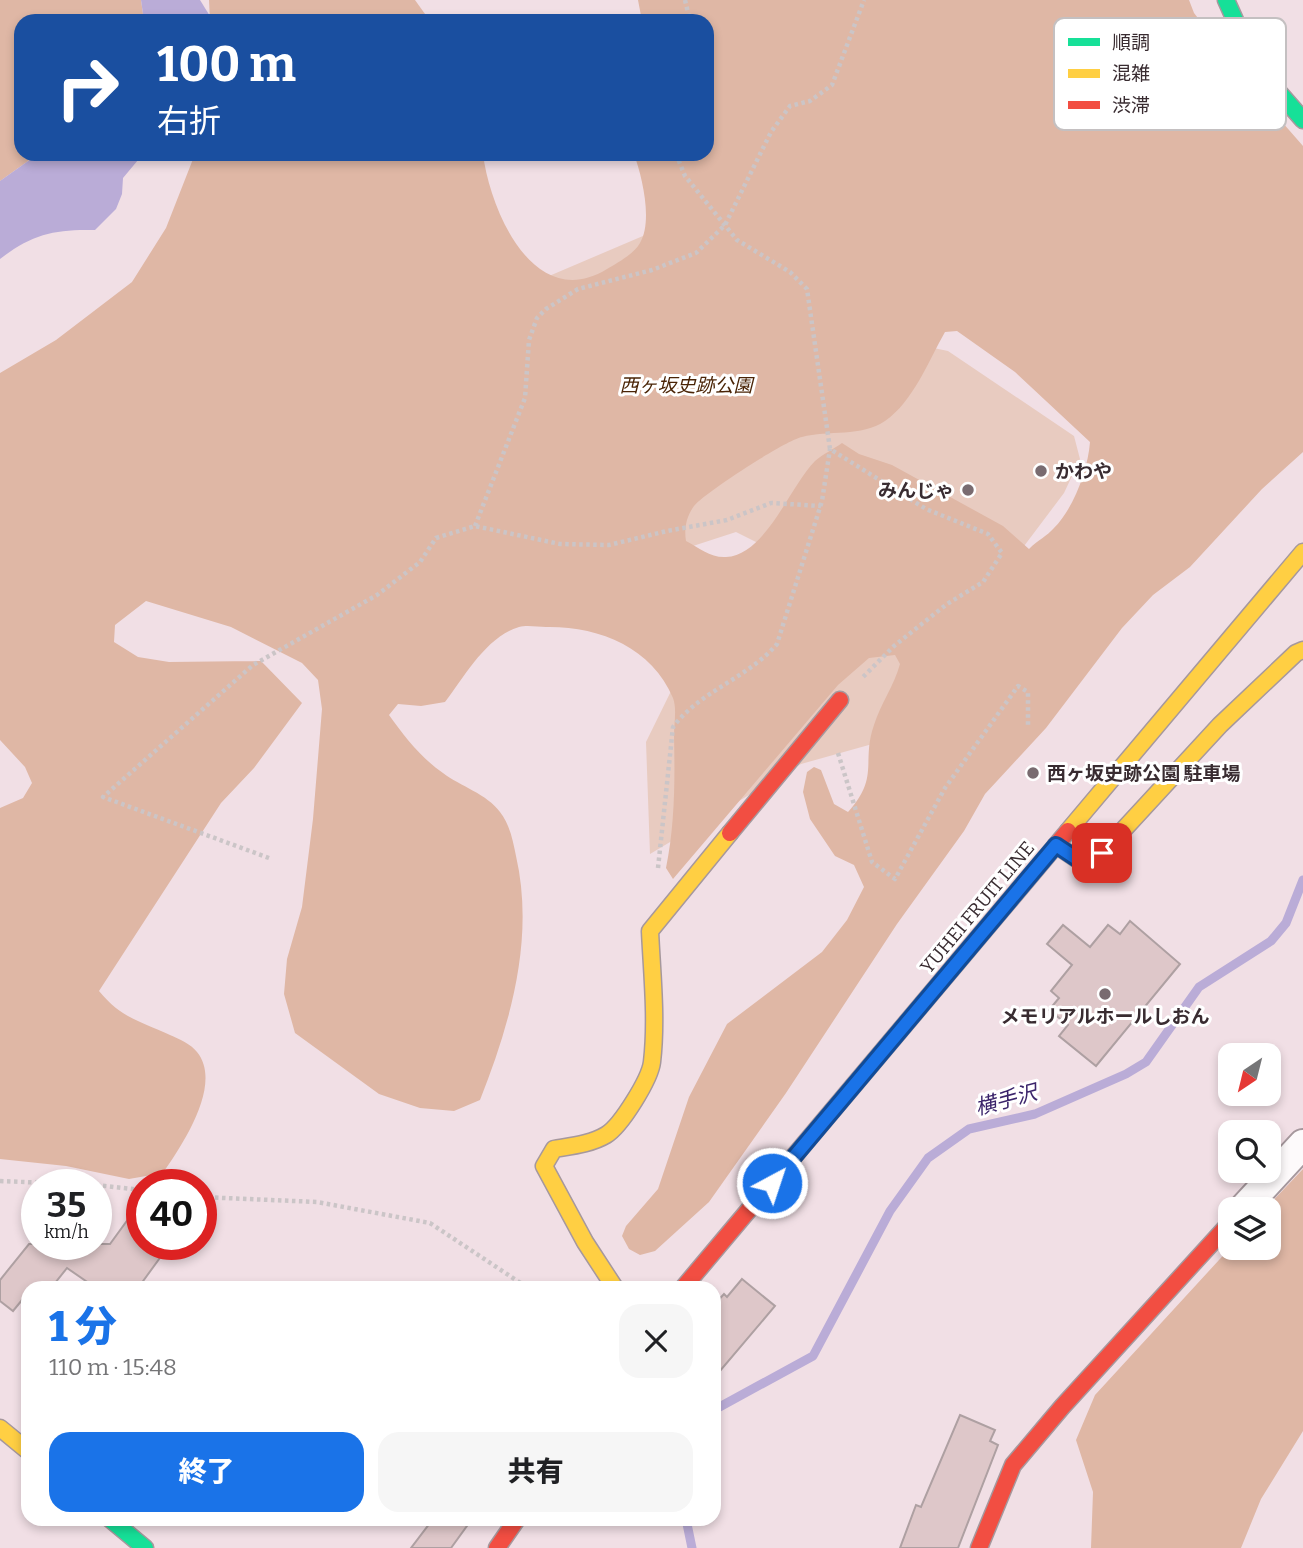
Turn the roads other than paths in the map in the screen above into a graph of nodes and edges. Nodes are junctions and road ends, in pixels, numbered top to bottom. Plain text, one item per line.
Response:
1 (1226, 0) edge
2 (1234, 18) edge
3 (1286, 101) edge
4 (1303, 120) edge
5 (1303, 552) edge
6 (1303, 650) edge
7 (840, 699) road end
8 (1056, 845) junction
9 (1303, 1144) edge
10 (1254, 1197) edge
11 (1218, 1236) edge
12 (610, 1281) edge
13 (689, 1281) edge
14 (0, 1428) edge
15 (21, 1445) edge
16 (118, 1526) edge
17 (512, 1526) edge
18 (145, 1548) edge
19 (497, 1548) edge
20 (979, 1548) edge

1 - 2 main road
3 - 4 main road
5 - 8 main road, YUHEI FRUIT LINE
6 - 8 main road
7 - 12 main road
8 - 13 main road, YUHEI FRUIT LINE
9 - 10 street
11 - 20 main road
14 - 15 main road
16 - 18 main road
17 - 19 main road

